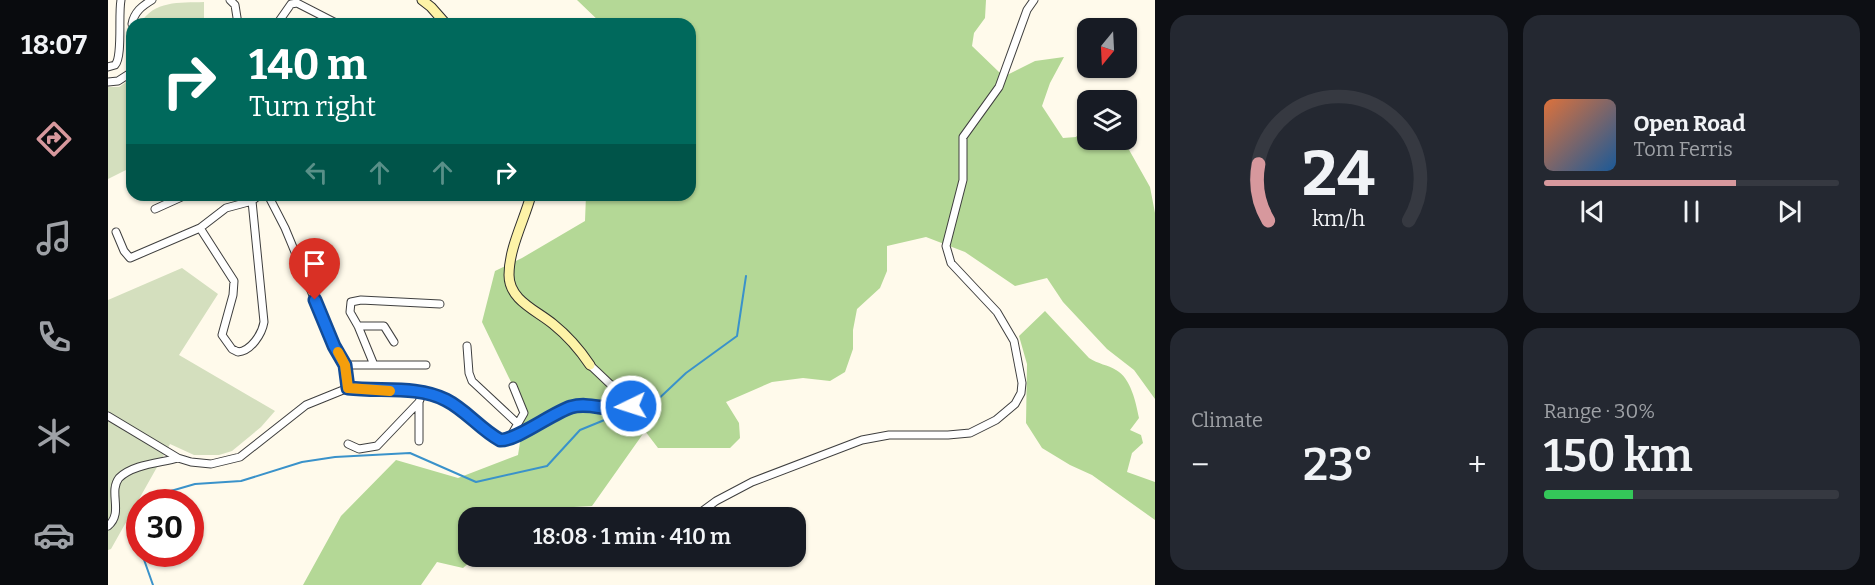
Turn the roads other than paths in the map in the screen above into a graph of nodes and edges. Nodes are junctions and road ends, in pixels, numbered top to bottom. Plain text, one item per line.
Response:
1 (121, 0) edge
2 (152, 0) edge
3 (230, 0) edge
4 (422, 0) edge
5 (1034, 0) edge
6 (134, 18) edge
7 (237, 18) edge
8 (281, 18) edge
9 (324, 18) edge
10 (441, 18) edge
11 (108, 67) edge
12 (126, 76) edge
13 (108, 82) edge
14 (173, 201) edge
15 (252, 201) joint
16 (271, 201) edge
17 (529, 201) edge
18 (155, 209) dead end
19 (200, 228) junction
20 (116, 232) dead end
21 (440, 304) dead end
22 (358, 326) junction
23 (394, 342) dead end
24 (467, 346) dead end
25 (345, 365) junction
26 (374, 365) junction
27 (426, 365) dead end
28 (590, 365) joint
29 (513, 386) dead end
30 (348, 388) junction
31 (423, 392) junction
32 (419, 402) junction
33 (108, 416) edge
34 (517, 423) junction
35 (508, 439) junction
36 (419, 441) dead end
37 (348, 444) dead end
38 (178, 458) junction
39 (709, 507) edge
40 (108, 526) edge

1 - 11 street
2 - 6 street
3 - 7 street
4 - 10 street
5 - 39 street
8 - 9 street
12 - 13 street
14 - 18 street
15 - 19 street
15 - 19 street
16 - 25 street
17 - 28 street
19 - 20 street
21 - 22 street
22 - 23 street
22 - 26 street
24 - 34 street
25 - 26 street
25 - 30 street
26 - 27 street
28 - 35 street
29 - 34 street
30 - 31 street
30 - 38 street
31 - 32 street
31 - 35 street
32 - 36 street
32 - 37 street
33 - 38 street
34 - 35 street
38 - 40 street

